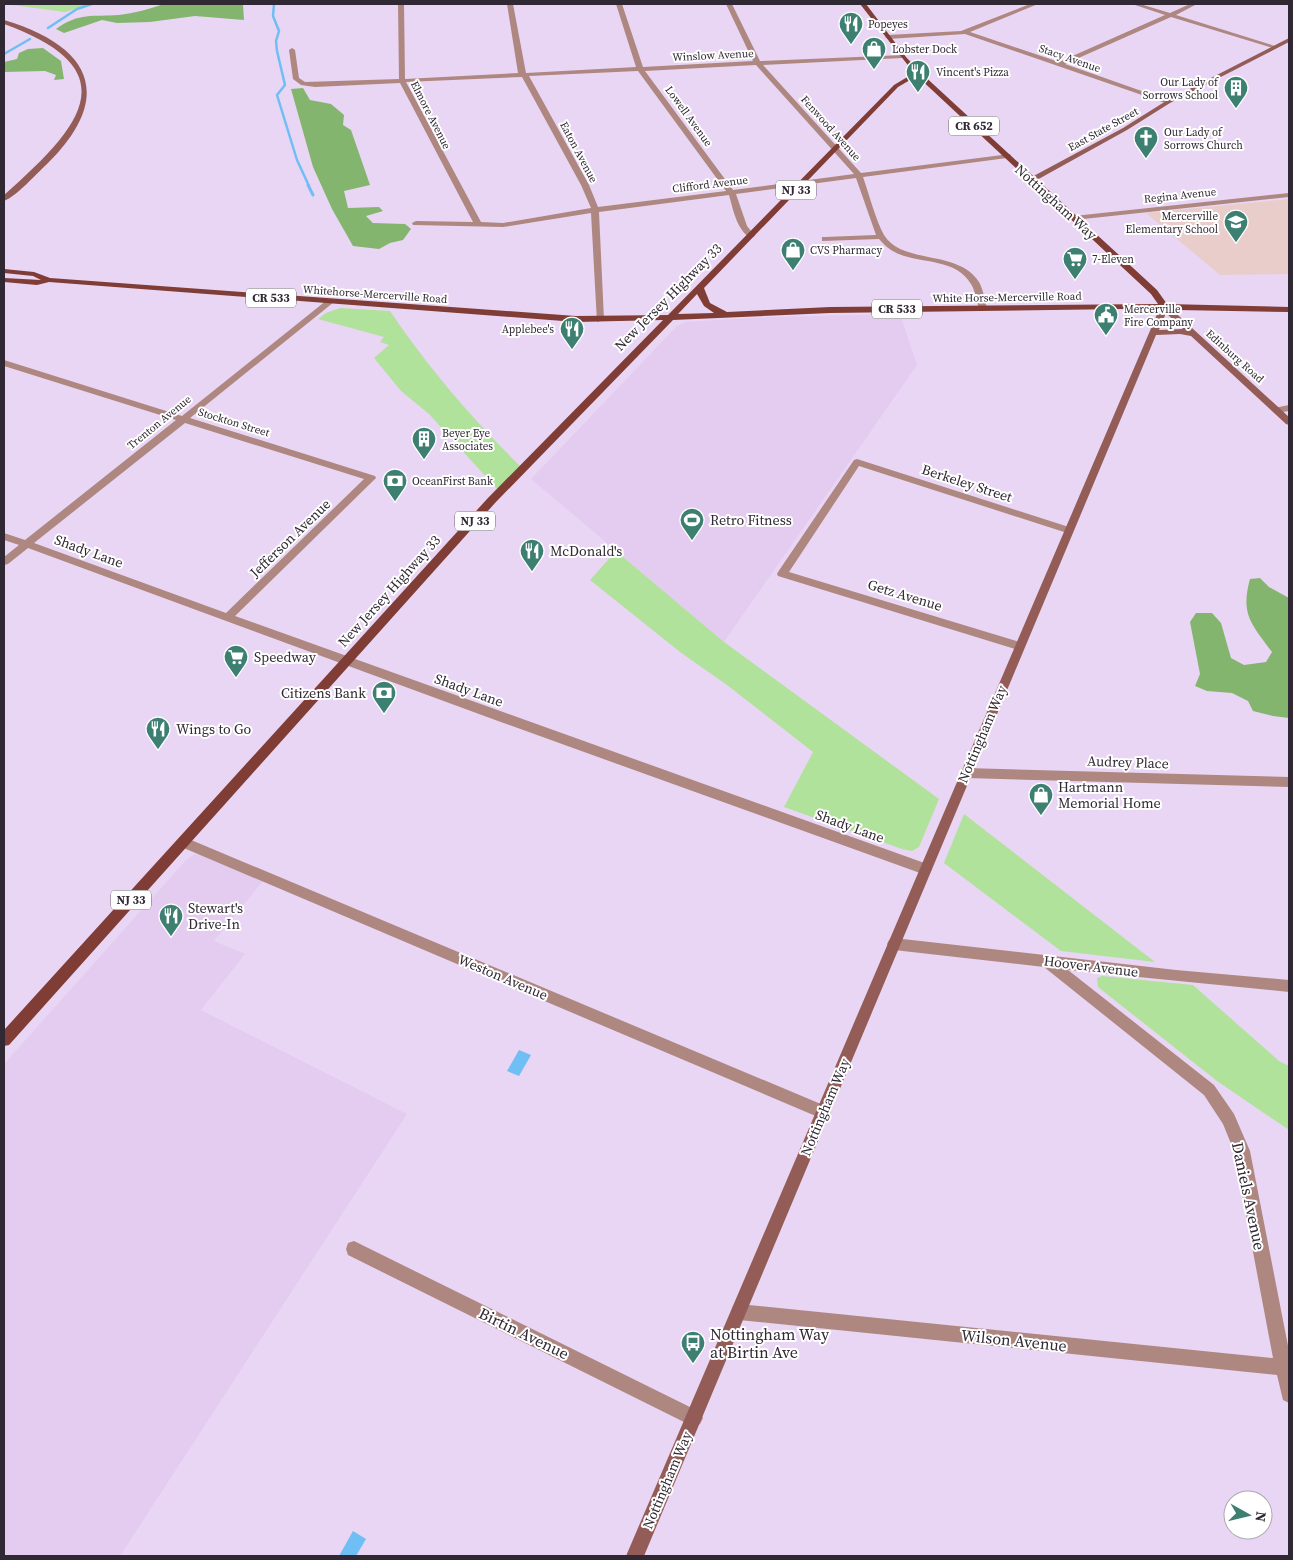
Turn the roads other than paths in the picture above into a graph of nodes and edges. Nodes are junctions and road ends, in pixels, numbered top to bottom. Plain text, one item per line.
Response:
1 (401, 4) edge
2 (510, 4) edge
3 (620, 4) edge
4 (729, 4) edge
5 (863, 4) edge
6 (1035, 4) edge
7 (1135, 4) edge
8 (1194, 4) edge
9 (1170, 14) junction
10 (4, 22) edge
11 (965, 32) junction
12 (888, 37) junction
13 (1289, 40) edge
14 (1275, 47) junction
15 (292, 50) dead end
16 (903, 57) junction
17 (757, 62) junction
18 (899, 64) dead end
19 (1059, 65) junction
20 (640, 69) junction
21 (904, 72) dead end
22 (918, 73) junction
23 (523, 74) junction
24 (402, 81) junction
25 (896, 86) junction
26 (1168, 102) junction
27 (835, 149) junction
28 (1007, 156) junction
29 (859, 176) junction
30 (1032, 179) junction
31 (803, 183) junction
32 (732, 192) junction
33 (1289, 195) edge
34 (4, 199) edge
35 (596, 210) junction
36 (1074, 218) junction
37 (416, 222) dead end
38 (479, 225) junction
39 (751, 236) junction
40 (881, 237) junction
41 (825, 238) dead end
42 (4, 271) edge
43 (4, 280) edge
44 (49, 280) junction
45 (700, 288) junction
46 (330, 302) junction
47 (1164, 307) junction
48 (983, 308) junction
49 (1289, 310) edge
50 (728, 315) junction
51 (670, 318) junction
52 (600, 320) junction
53 (1153, 333) junction
54 (1196, 335) junction
55 (4, 363) edge
56 (1289, 408) edge
57 (1277, 410) junction
58 (183, 419) junction
59 (1289, 422) edge
60 (371, 478) joint
61 (1068, 530) junction
62 (4, 536) edge
63 (27, 544) junction
64 (4, 562) edge
65 (782, 574) joint
66 (228, 617) junction
67 (1019, 646) junction
68 (347, 661) junction
69 (966, 772) junction
70 (1289, 782) edge
71 (184, 842) junction
72 (925, 869) junction
73 (894, 944) junction
74 (1047, 961) junction
75 (1289, 986) edge
76 (4, 1040) edge
77 (823, 1112) junction
78 (354, 1249) dead end
79 (739, 1312) junction
80 (1286, 1368) edge
81 (1289, 1394) edge
82 (694, 1418) junction
83 (635, 1556) edge

1 - 24 street, Elmore Avenue
2 - 23 street, Eaton Avenue
3 - 20 street, Lowell Avenue
4 - 17 street, Fenwood Avenue
5 - 12 main road, Nottingham Way
6 - 11 street
7 - 9 street
8 - 9 street
9 - 14 street
9 - 19 street
10 - 34 street
11 - 12 street
11 - 19 street, Stacy Avenue
12 - 16 main road, Nottingham Way
13 - 14 street, East State Street
14 - 26 street, East State Street
15 - 24 street, Winslow Avenue
16 - 17 street, Winslow Avenue
16 - 18 main road
16 - 22 main road, Nottingham Way
17 - 20 street, Winslow Avenue
17 - 27 street, Fenwood Avenue
19 - 26 street, Stacy Avenue
20 - 23 street, Winslow Avenue
20 - 32 street, Lowell Avenue
21 - 25 main road
22 - 25 main road, New Jersey Highway 33 / NJ 33
22 - 28 main road, Nottingham Way / CR 652
23 - 24 street, Winslow Avenue
23 - 35 street, Eaton Avenue
24 - 38 street, Elmore Avenue
25 - 27 main road, New Jersey Highway 33 / NJ 33
26 - 30 street, East State Street
27 - 29 street, Fenwood Avenue
27 - 31 main road, New Jersey Highway 33 / NJ 33
28 - 29 street, Clifford Avenue
28 - 30 main road, Nottingham Way / CR 652
29 - 31 street, Clifford Avenue
29 - 40 street, Fenwood Avenue
30 - 36 main road, Nottingham Way
31 - 32 street, Clifford Avenue
31 - 39 main road, New Jersey Highway 33 / NJ 33
32 - 35 street, Clifford Avenue
32 - 39 street, Lowell Avenue
33 - 36 street, Regina Avenue
35 - 38 street, Clifford Avenue
35 - 52 street, Eaton Avenue
36 - 47 main road, Nottingham Way
37 - 38 street, Clifford Avenue
39 - 45 main road, New Jersey Highway 33 / NJ 33
40 - 41 street
40 - 48 street
42 - 44 main road, Whitehorse-Mercerville Road / CR 533
43 - 44 main road, Whitehorse-Mercerville Road / CR 533
44 - 46 main road, Whitehorse-Mercerville Road / CR 533
45 - 50 main road
45 - 51 main road, New Jersey Highway 33 / NJ 33
46 - 52 main road, Whitehorse-Mercerville Road / CR 533
46 - 58 street, Trenton Avenue
47 - 48 main road, White Horse-Mercerville Road / CR 533
47 - 49 main road, CR 533
47 - 53 street, Nottingham Way
47 - 54 street, Edinburg Road
48 - 50 main road, White Horse-Mercerville Road / CR 533
50 - 51 main road, White Horse-Mercerville Road / CR 533
51 - 52 main road, Whitehorse-Mercerville Road / CR 533
51 - 68 main road, New Jersey Highway 33 / NJ 33
53 - 54 street
53 - 61 street, Nottingham Way
54 - 57 street, Edinburg Road
55 - 58 street, Stockton Street
56 - 57 street
57 - 59 street, Edinburg Road
58 - 60 street, Stockton Street
58 - 63 street, Trenton Avenue
60 - 66 street, Jefferson Avenue
61 - 65 street, Berkeley Street
61 - 67 street, Nottingham Way
62 - 63 street, Shady Lane
63 - 64 street, Trenton Avenue
63 - 66 street, Shady Lane
65 - 67 street, Getz Avenue
66 - 68 street, Shady Lane
67 - 69 street, Nottingham Way
68 - 71 main road, New Jersey Highway 33 / NJ 33
68 - 72 street, Shady Lane
69 - 70 street, Audrey Place
69 - 72 street, Nottingham Way
71 - 76 main road, New Jersey Highway 33 / NJ 33
71 - 77 street, Weston Avenue
72 - 73 street, Nottingham Way
73 - 74 street, Hoover Avenue
73 - 77 street, Nottingham Way
74 - 75 street, Hoover Avenue
74 - 80 street, Daniels Avenue
77 - 79 street, Nottingham Way
78 - 82 street, Birtin Avenue
79 - 80 street, Wilson Avenue
79 - 82 street, Nottingham Way
80 - 81 street, Daniels Avenue
82 - 83 street, Nottingham Way

